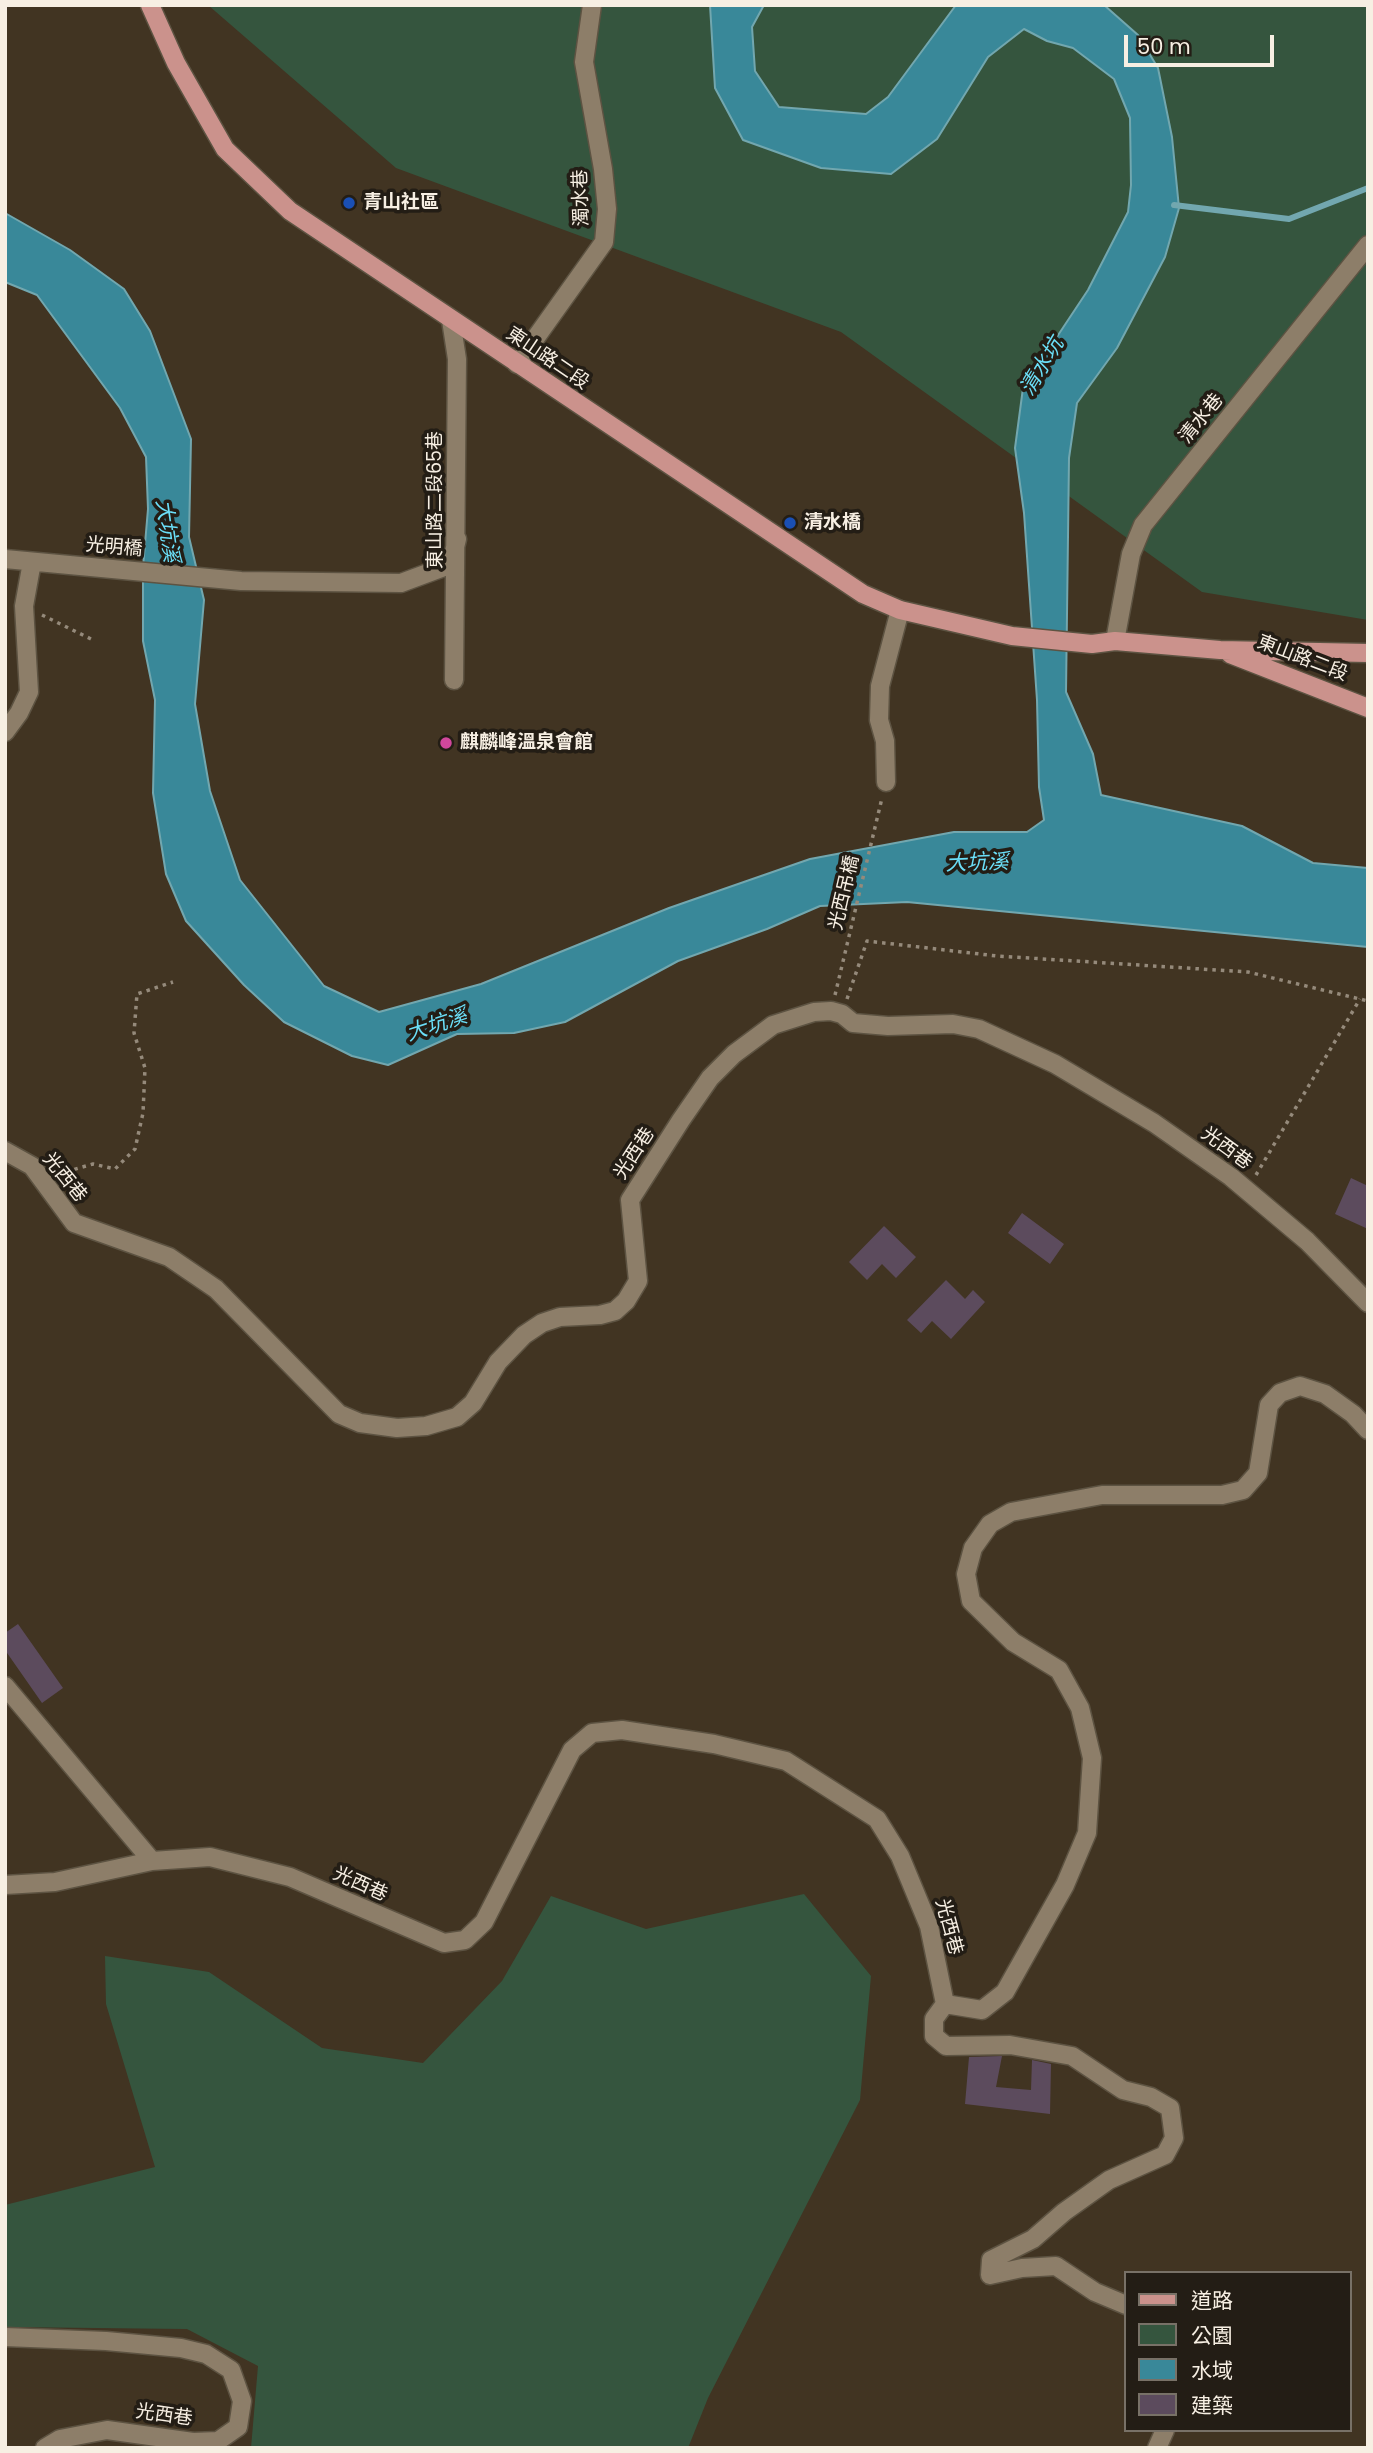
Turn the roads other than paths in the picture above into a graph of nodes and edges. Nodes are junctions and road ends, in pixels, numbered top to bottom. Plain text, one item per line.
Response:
1 (150, 5) edge
2 (592, 5) edge
3 (1368, 245) edge
4 (451, 320) junction
5 (517, 364) junction
6 (457, 539) junction
7 (5, 559) edge
8 (32, 562) junction
9 (900, 610) junction
10 (1115, 641) junction
11 (1220, 650) junction
12 (1368, 653) edge
13 (454, 680) dead end
14 (1368, 708) edge
15 (5, 732) edge
16 (886, 782) road end
17 (5, 1151) edge
18 (1368, 1303) edge
19 (1368, 1430) edge
20 (5, 1686) edge
21 (152, 1861) junction
22 (5, 1885) edge
23 (945, 2004) junction
24 (1124, 2304) edge
25 (5, 2337) edge
26 (1164, 2432) edge
27 (163, 2442) edge
28 (44, 2448) edge
29 (1157, 2448) edge

1 - 4 main road, 東山路二段
2 - 5 lane, 濁水巷
3 - 10 lane, 清水巷
4 - 5 main road, 東山路二段
4 - 6 lane, 東山路二段65巷
5 - 9 main road, 東山路二段
6 - 8 lane, 光明橋
6 - 13 lane, 東山路二段65巷
7 - 8 lane
8 - 15 lane
9 - 10 main road, 東山路二段
9 - 16 lane
10 - 11 main road, 東山路二段
11 - 12 main road, 東山路二段
11 - 14 main road, 東山路二段
17 - 18 lane, 光西巷
19 - 23 lane
20 - 21 lane
21 - 22 lane, 光西巷
21 - 23 lane, 光西巷
23 - 24 lane
25 - 27 lane, 光西巷
26 - 29 lane
27 - 28 lane, 光西巷

